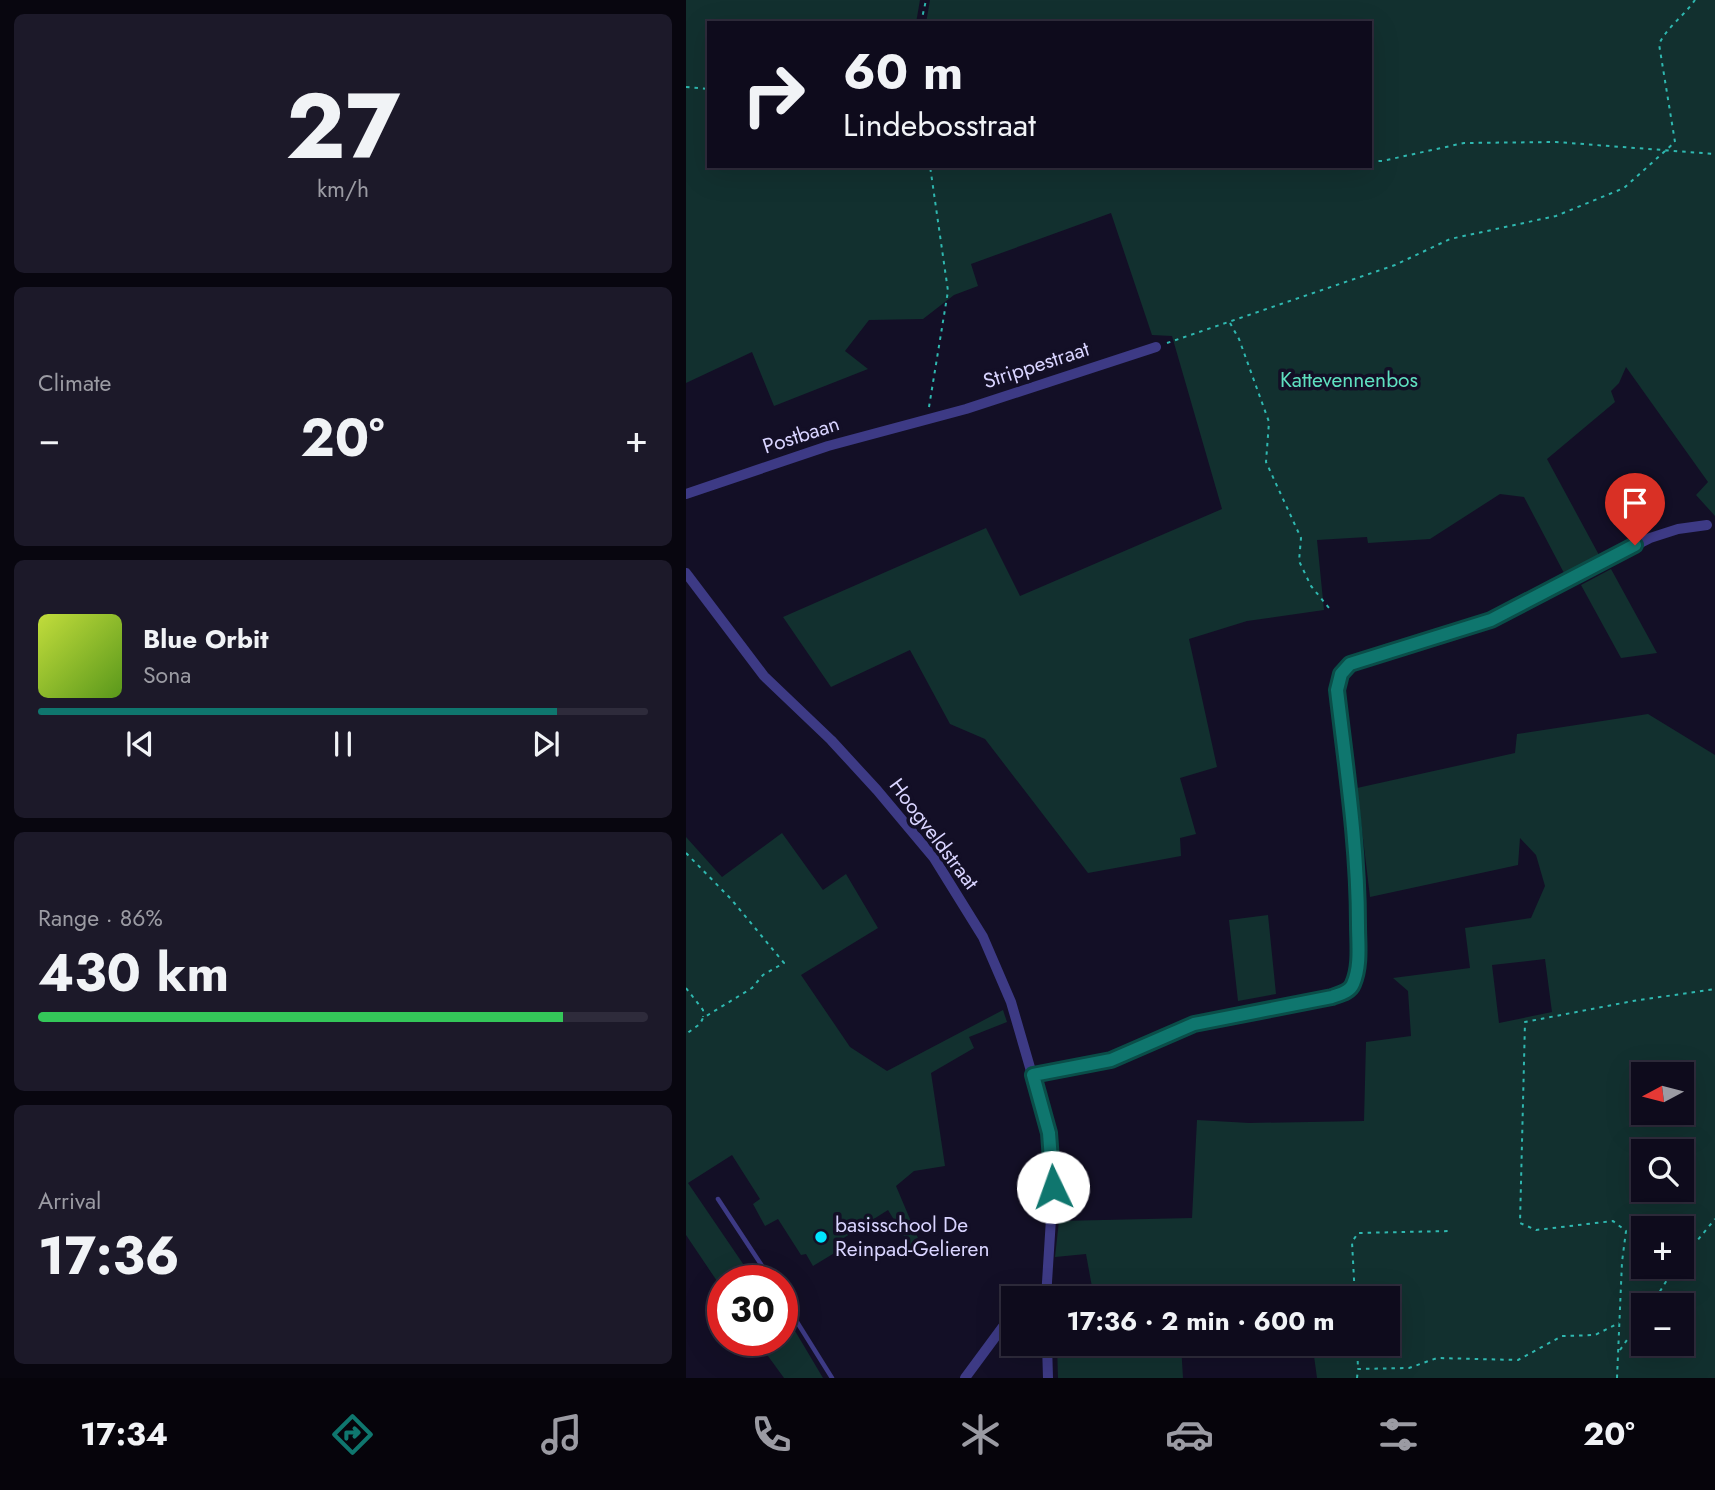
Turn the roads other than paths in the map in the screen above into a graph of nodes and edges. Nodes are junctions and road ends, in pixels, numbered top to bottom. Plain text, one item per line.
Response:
1 (1156, 347) road end
2 (928, 417) joint
3 (686, 494) edge
4 (1707, 525) dead end
5 (686, 573) edge
6 (1033, 1075) junction
7 (718, 1199) dead end
8 (761, 1265) edge
9 (1047, 1286) edge
10 (798, 1324) edge
11 (1001, 1329) edge
12 (1047, 1356) edge
13 (832, 1378) edge
14 (965, 1378) edge
15 (1048, 1378) edge

1 - 2 street, Strippestraat
2 - 3 street, Postbaan
4 - 6 street
5 - 6 street, Hoogveldstraat
6 - 9 street, Hoogveldstraat
7 - 8 lane
10 - 13 lane
11 - 14 street
12 - 15 street

